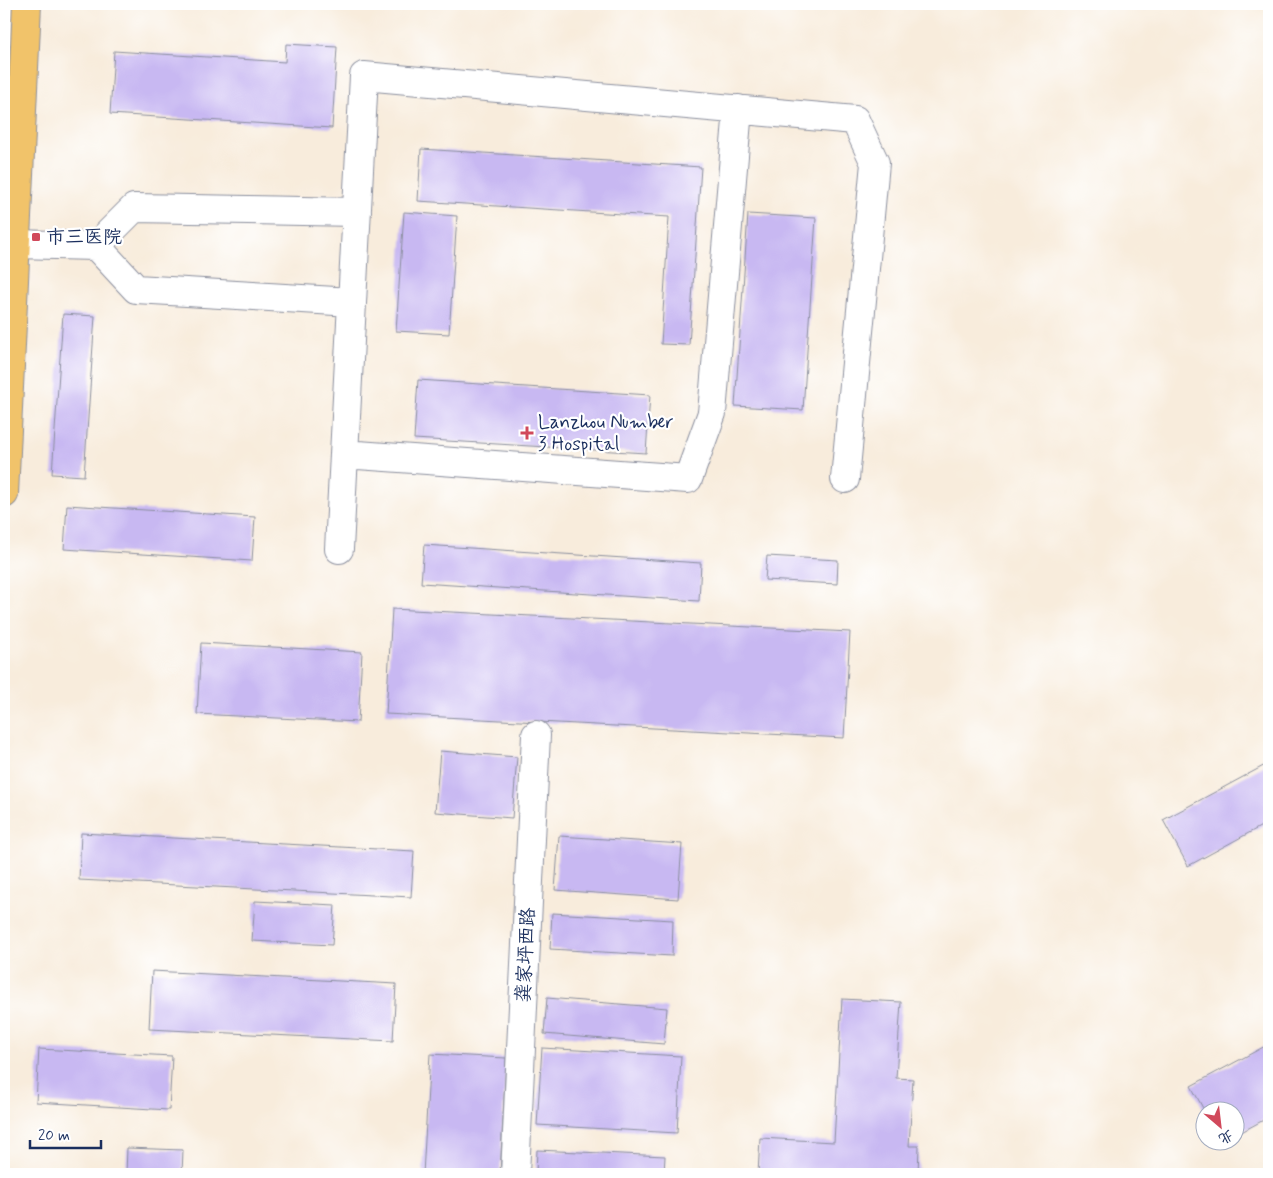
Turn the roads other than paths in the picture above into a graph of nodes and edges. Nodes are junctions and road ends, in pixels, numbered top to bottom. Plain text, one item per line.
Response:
1 (27, 4) edge
2 (738, 109) junction
3 (357, 212) junction
4 (15, 244) junction
5 (96, 246) junction
6 (352, 302) junction
7 (7, 347) edge
8 (344, 454) junction
9 (845, 479) dead end
10 (4, 489) edge
11 (4, 494) edge
12 (339, 549) dead end
13 (536, 735) dead end
14 (515, 1174) edge

1 - 4 main road
2 - 3 street
2 - 8 street
2 - 9 street
3 - 5 street
3 - 6 street
4 - 5 street
4 - 7 main road
5 - 6 street
6 - 8 street
7 - 10 main road
8 - 12 street
10 - 11 main road
13 - 14 street, 龚家坪西路

